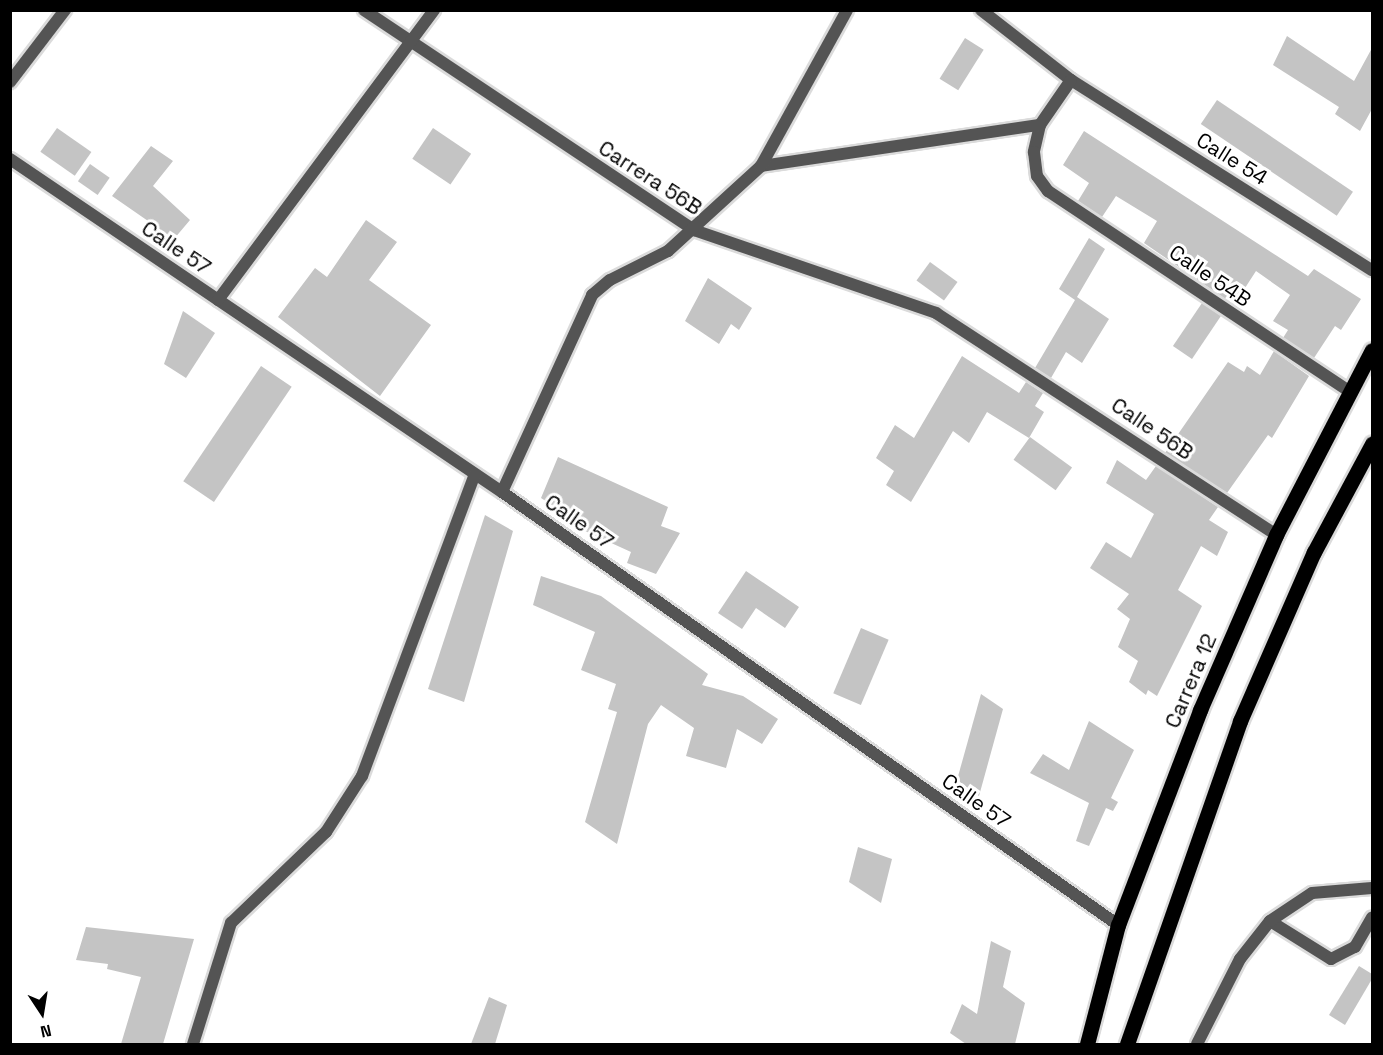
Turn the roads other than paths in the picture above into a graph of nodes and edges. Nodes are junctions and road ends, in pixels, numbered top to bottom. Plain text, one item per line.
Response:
1 (65, 10) edge
2 (364, 10) edge
3 (434, 10) edge
4 (847, 10) edge
5 (981, 10) edge
6 (411, 45) junction
7 (1071, 80) junction
8 (10, 82) edge
9 (1040, 125) junction
10 (10, 159) edge
11 (760, 166) junction
12 (694, 230) junction
13 (1372, 270) edge
14 (218, 300) junction
15 (1372, 350) edge
16 (1007, 355) joint
17 (1350, 392) junction
18 (1372, 444) edge
19 (475, 474) junction
20 (502, 492) junction
21 (1276, 535) junction
22 (1372, 888) edge
23 (1372, 918) edge
24 (1270, 921) junction
25 (1118, 925) junction
26 (193, 1044) edge
27 (1087, 1044) edge
28 (1128, 1044) edge
29 (1197, 1044) edge

1 - 8 street
2 - 6 street, Carrera 56B
3 - 6 street
4 - 11 street
5 - 7 street, Calle 54
6 - 12 street, Carrera 56B
6 - 14 street
7 - 9 street
7 - 13 street, Calle 54
9 - 11 street
9 - 17 street, Calle 54B
10 - 14 street, Calle 57
11 - 12 street
12 - 16 street, Carrera 56B
12 - 20 street
14 - 19 street, Calle 57
15 - 17 main road, Carrera 12
16 - 21 street, Calle 56B
17 - 21 main road, Carrera 12
18 - 28 main road
19 - 20 street, Calle 57
19 - 26 street
20 - 25 street, Calle 57
21 - 25 main road, Carrera 12
22 - 24 street
23 - 24 street
24 - 29 street
25 - 27 main road, Carrera 12

